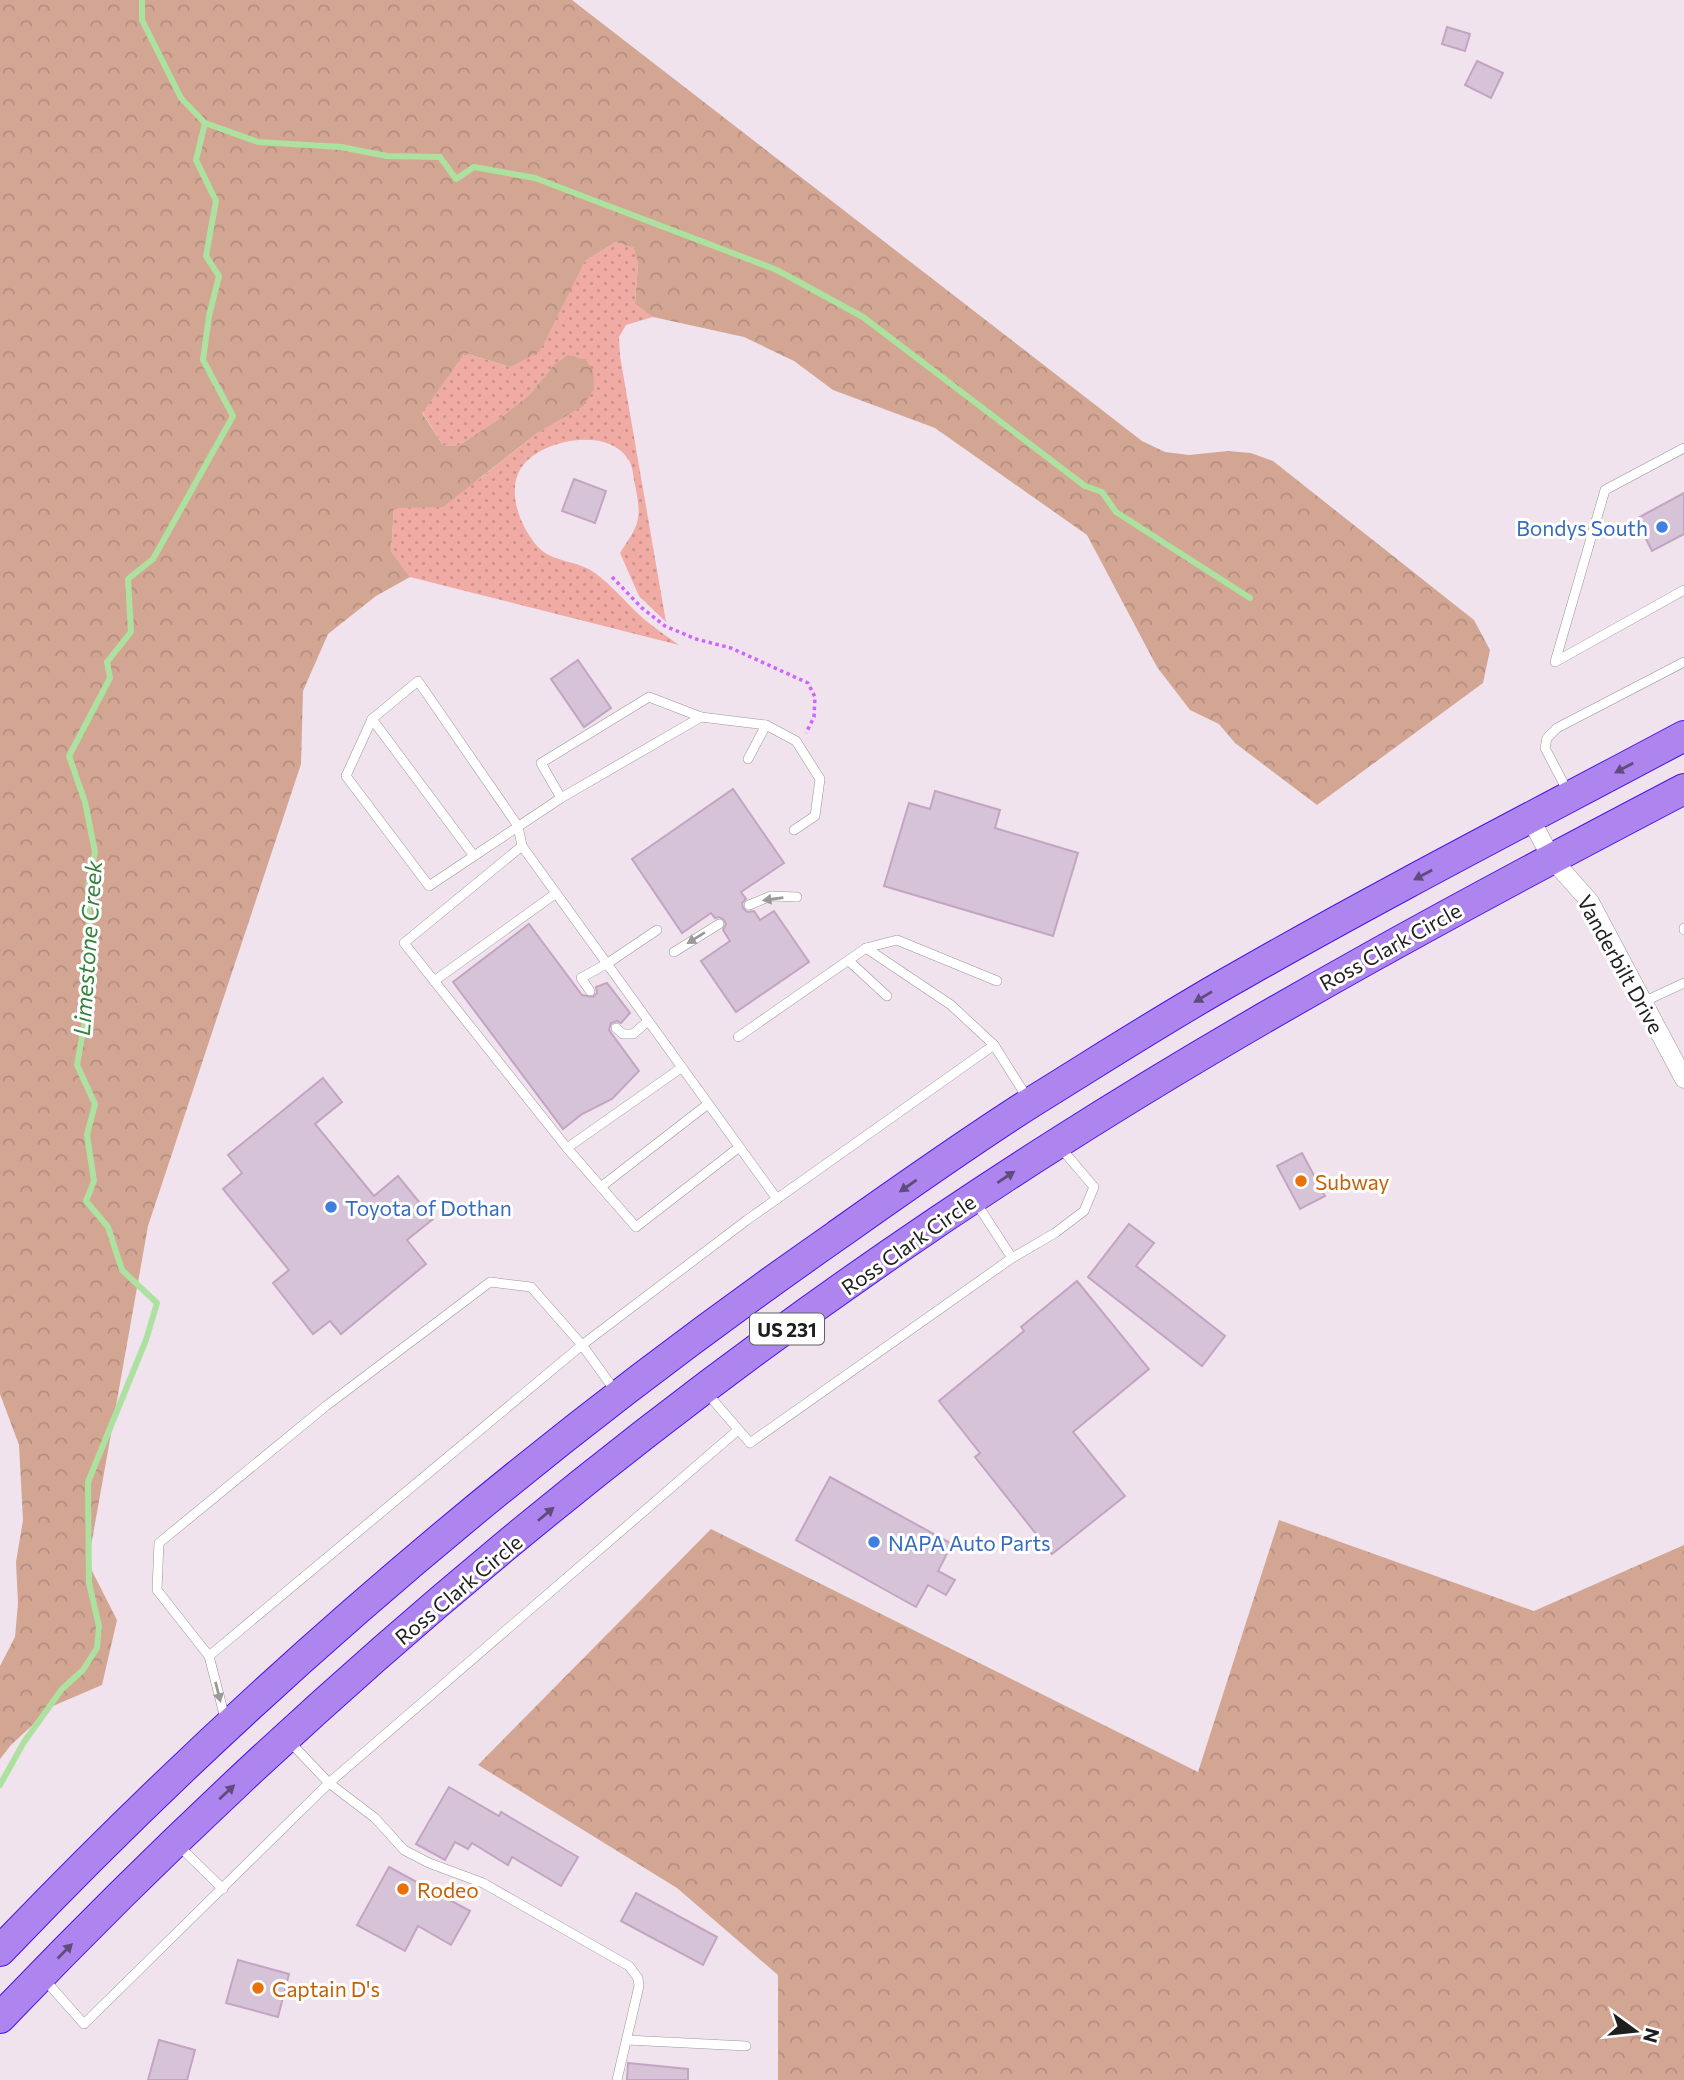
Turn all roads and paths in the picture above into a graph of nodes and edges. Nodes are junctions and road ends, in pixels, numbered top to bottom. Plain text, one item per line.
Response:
1 (1684, 447) edge
2 (612, 577) dead end
3 (1684, 590) edge
4 (1684, 662) edge
5 (701, 717) junction
6 (372, 719) junction
7 (766, 725) junction
8 (1684, 736) edge
9 (796, 741) junction
10 (748, 759) dead end
11 (1684, 789) edge
12 (1570, 797) junction
13 (561, 798) junction
14 (1530, 818) junction
15 (517, 826) junction
16 (794, 830) dead end
17 (522, 846) junction
18 (474, 856) junction
19 (1552, 859) junction
20 (555, 894) junction
21 (797, 897) dead end
22 (749, 905) dead end
23 (719, 924) dead end
24 (657, 930) dead end
25 (866, 948) junction
26 (674, 952) dead end
27 (849, 961) junction
28 (608, 963) junction
29 (1236, 978) junction
30 (434, 981) junction
31 (997, 981) dead end
32 (1684, 983) edge
33 (590, 991) dead end
34 (887, 996) dead end
35 (1643, 1002) junction
36 (1261, 1018) junction
37 (648, 1021) junction
38 (616, 1028) dead end
39 (738, 1037) dead end
40 (994, 1045) junction
41 (681, 1068) junction
42 (1684, 1079) edge
43 (1030, 1103) junction
44 (708, 1104) junction
45 (1057, 1143) junction
46 (567, 1148) junction
47 (738, 1148) junction
48 (602, 1186) junction
49 (777, 1199) junction
50 (974, 1199) junction
51 (1012, 1258) junction
52 (582, 1345) junction
53 (705, 1390) junction
54 (619, 1395) junction
55 (738, 1430) junction
56 (650, 1432) junction
57 (209, 1656) junction
58 (255, 1702) junction
59 (227, 1727) junction
60 (286, 1737) junction
61 (329, 1783) junction
62 (175, 1842) junction
63 (223, 1889) junction
64 (4, 1947) edge
65 (40, 1975) junction
66 (0, 2018) edge
67 (626, 2039) junction
68 (746, 2046) dead end
69 (617, 2080) edge

1 - 3 lane
2 - 9 path
4 - 12 lane
5 - 7 lane
5 - 13 lane
5 - 13 lane
6 - 15 lane
6 - 18 lane
6 - 18 lane
7 - 9 lane
7 - 10 lane
8 -> 12 highway, US 231
9 - 16 lane
11 - 19 highway, Ross Clark Circle / US 231
12 - 14 highway, US 231
13 - 15 lane
14 - 19 street, Vanderbilt Drive
14 -> 29 highway, US 231
15 - 17 lane
15 - 18 lane
17 - 20 lane
17 - 30 lane
19 - 35 street, Vanderbilt Drive
19 - 36 highway, Ross Clark Circle / US 231
20 - 28 lane
20 - 30 lane
21 -> 22 lane
23 -> 26 lane
24 - 28 lane
25 - 27 lane
25 - 31 lane
25 - 40 lane
27 - 34 lane
27 - 39 lane
28 - 33 lane
28 - 37 lane
29 - 36 highway
29 -> 43 highway, US 231
30 - 46 lane
32 - 35 lane
35 - 42 street, Vanderbilt Drive
36 - 45 highway, Ross Clark Circle / US 231
37 - 38 lane
37 - 41 lane
40 - 43 lane
40 - 49 lane
41 - 44 lane
41 - 46 lane
43 - 45 highway
43 -> 54 highway, US 231
44 - 47 lane
44 - 48 lane
50 -> 45 highway, Ross Clark Circle / US 231
45 - 51 lane
46 - 48 lane
47 - 48 lane
47 - 49 lane
49 - 52 lane
50 - 51 lane
50 - 53 highway, Ross Clark Circle / US 231
51 - 55 lane
52 - 54 lane
52 - 57 lane
52 - 57 lane
53 - 55 lane
53 - 56 highway, Ross Clark Circle / US 231
54 - 56 highway
54 - 58 highway, US 231
55 - 61 lane
60 -> 56 highway, Ross Clark Circle / US 231
57 -> 59 lane
58 - 59 highway, US 231
58 - 60 highway
59 - 64 highway, US 231
60 - 61 lane
62 -> 60 highway, Ross Clark Circle / US 231
61 - 63 lane
61 - 67 lane
62 - 63 lane
65 -> 62 highway, Ross Clark Circle / US 231
63 - 65 lane
64 - 65 highway
65 - 66 highway, Ross Clark Circle / US 231
67 - 68 lane
67 - 69 lane

